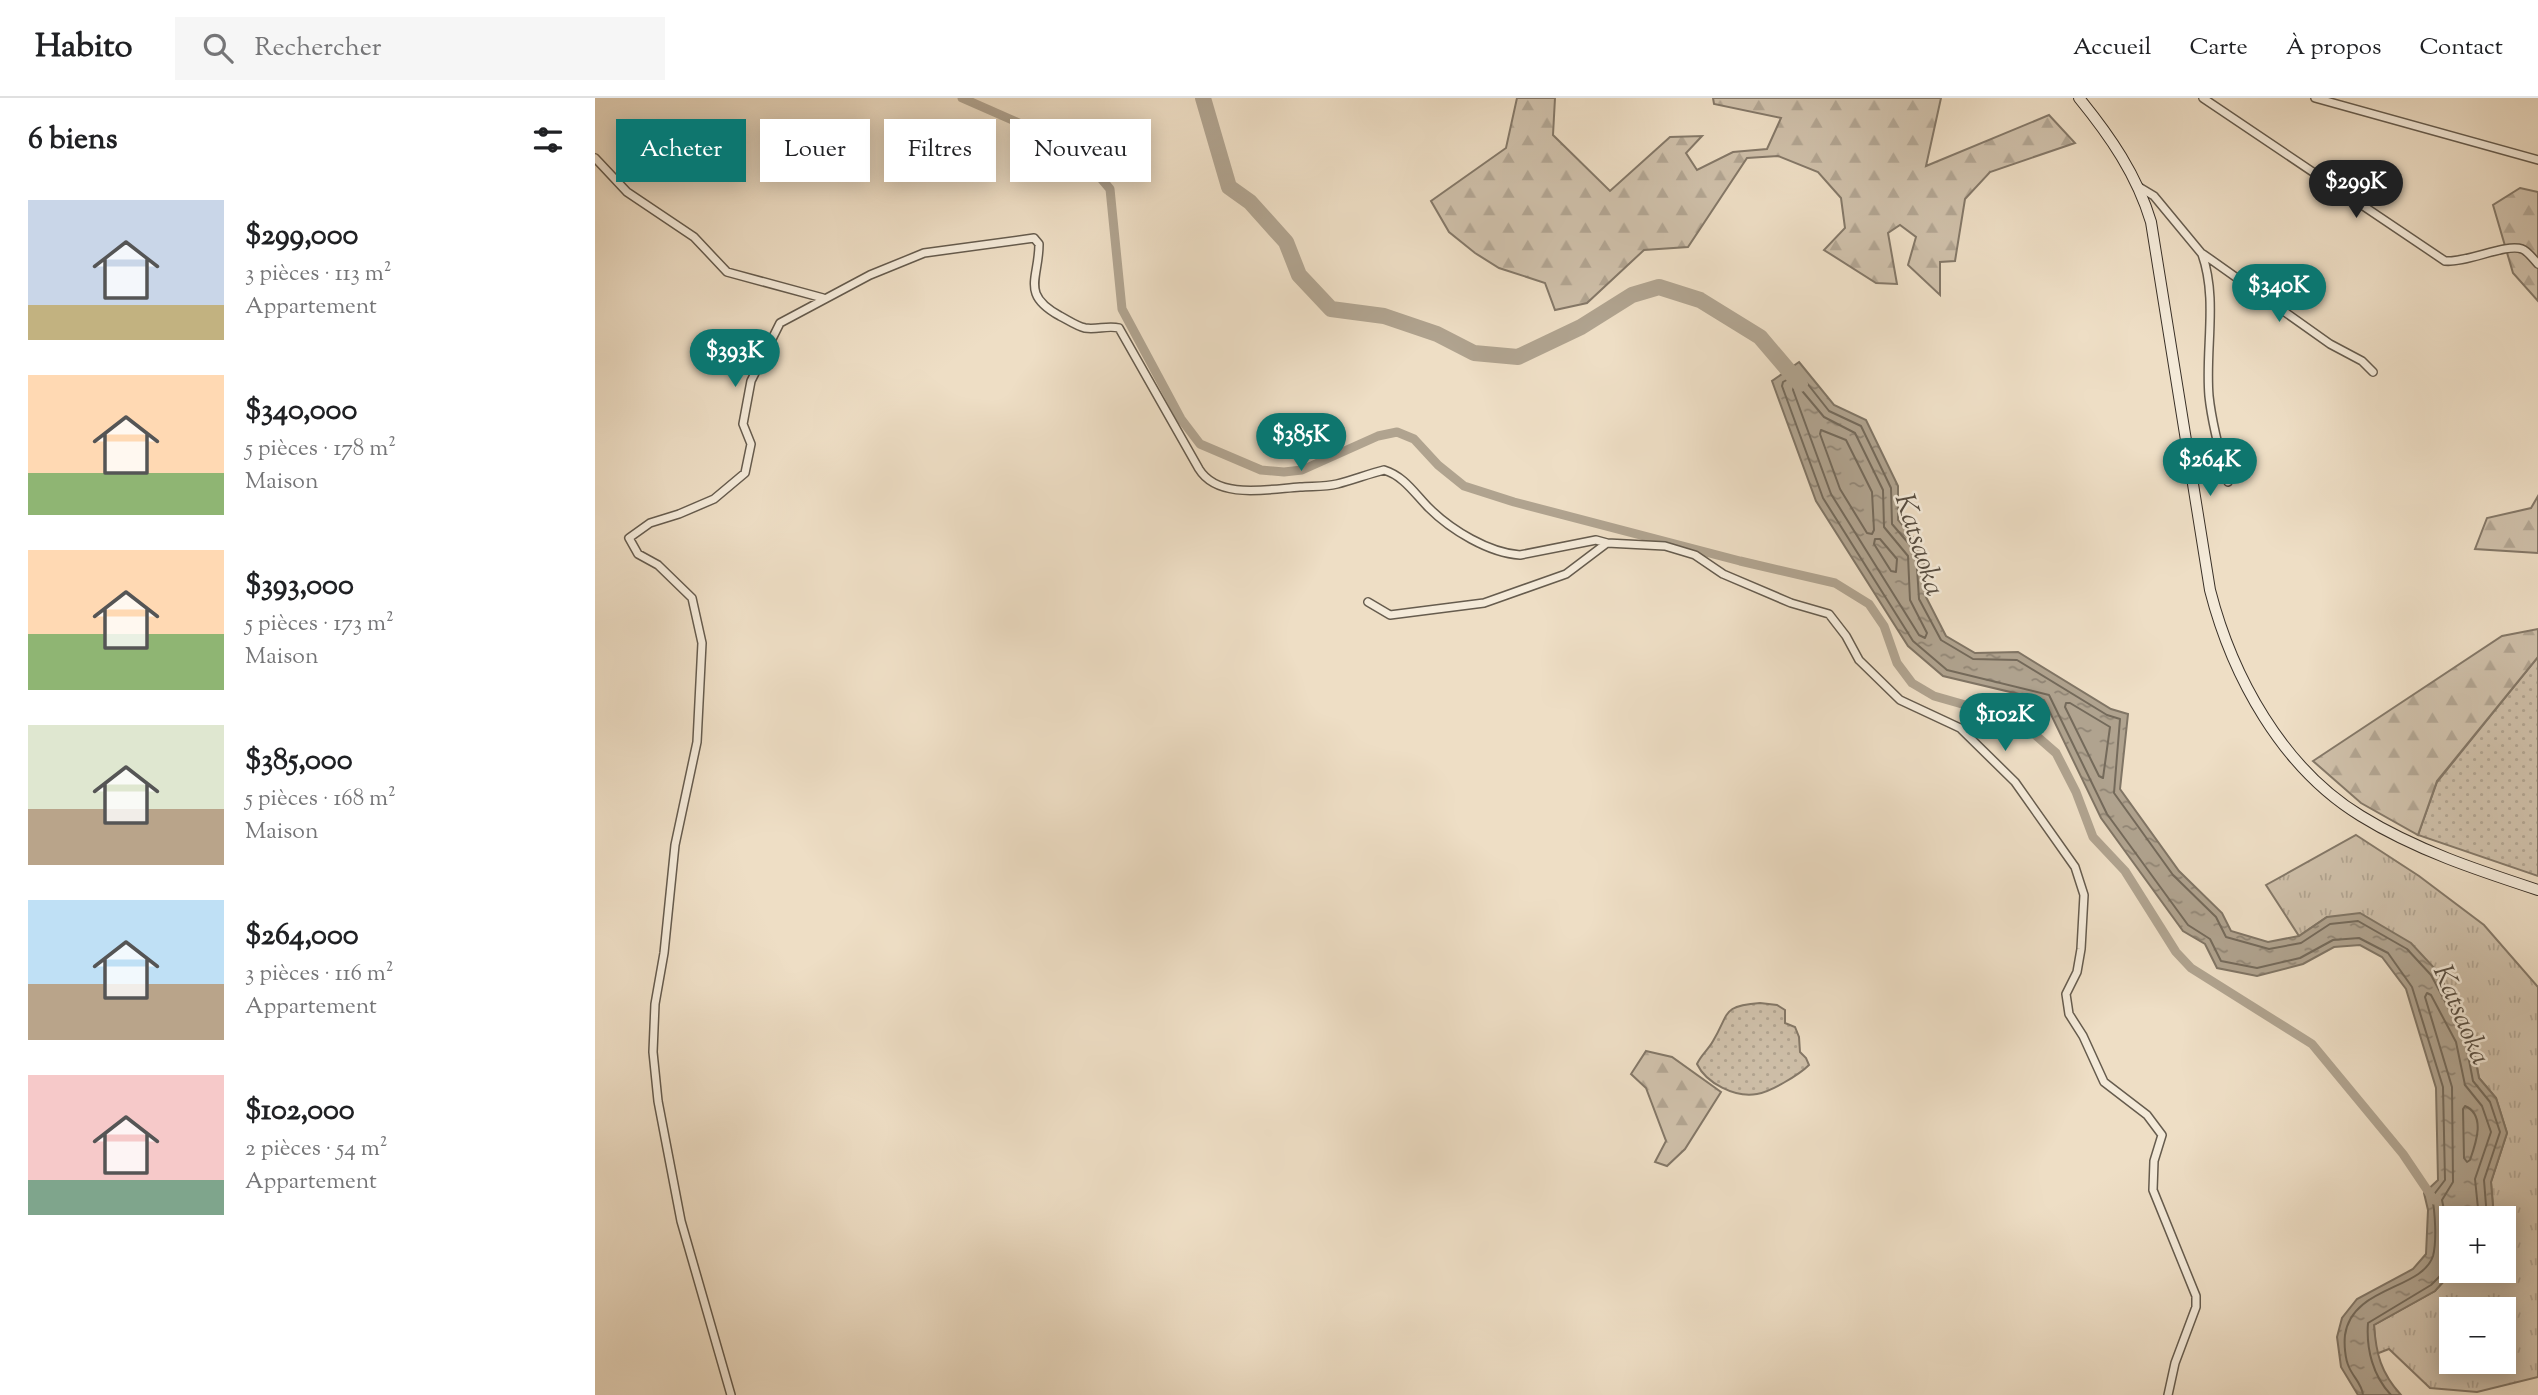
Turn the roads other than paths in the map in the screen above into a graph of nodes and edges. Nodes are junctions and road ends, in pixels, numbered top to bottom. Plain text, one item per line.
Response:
1 (2080, 98) edge
2 (2203, 98) edge
3 (2315, 98) edge
4 (595, 158) edge
5 (2538, 160) edge
6 (2139, 187) junction
7 (2203, 254) junction
8 (2538, 264) edge
9 (824, 298) junction
10 (2374, 372) dead end
11 (2228, 482) dead end
12 (1607, 542) junction
13 (1368, 601) dead end
14 (2538, 890) edge
15 (731, 1395) edge
16 (2168, 1395) edge

1 - 6 main road
2 - 8 street
3 - 5 street
4 - 9 street
6 - 7 street
6 - 14 main road
7 - 10 street
7 - 11 street
9 - 12 street
9 - 15 street
12 - 13 street
12 - 16 street

